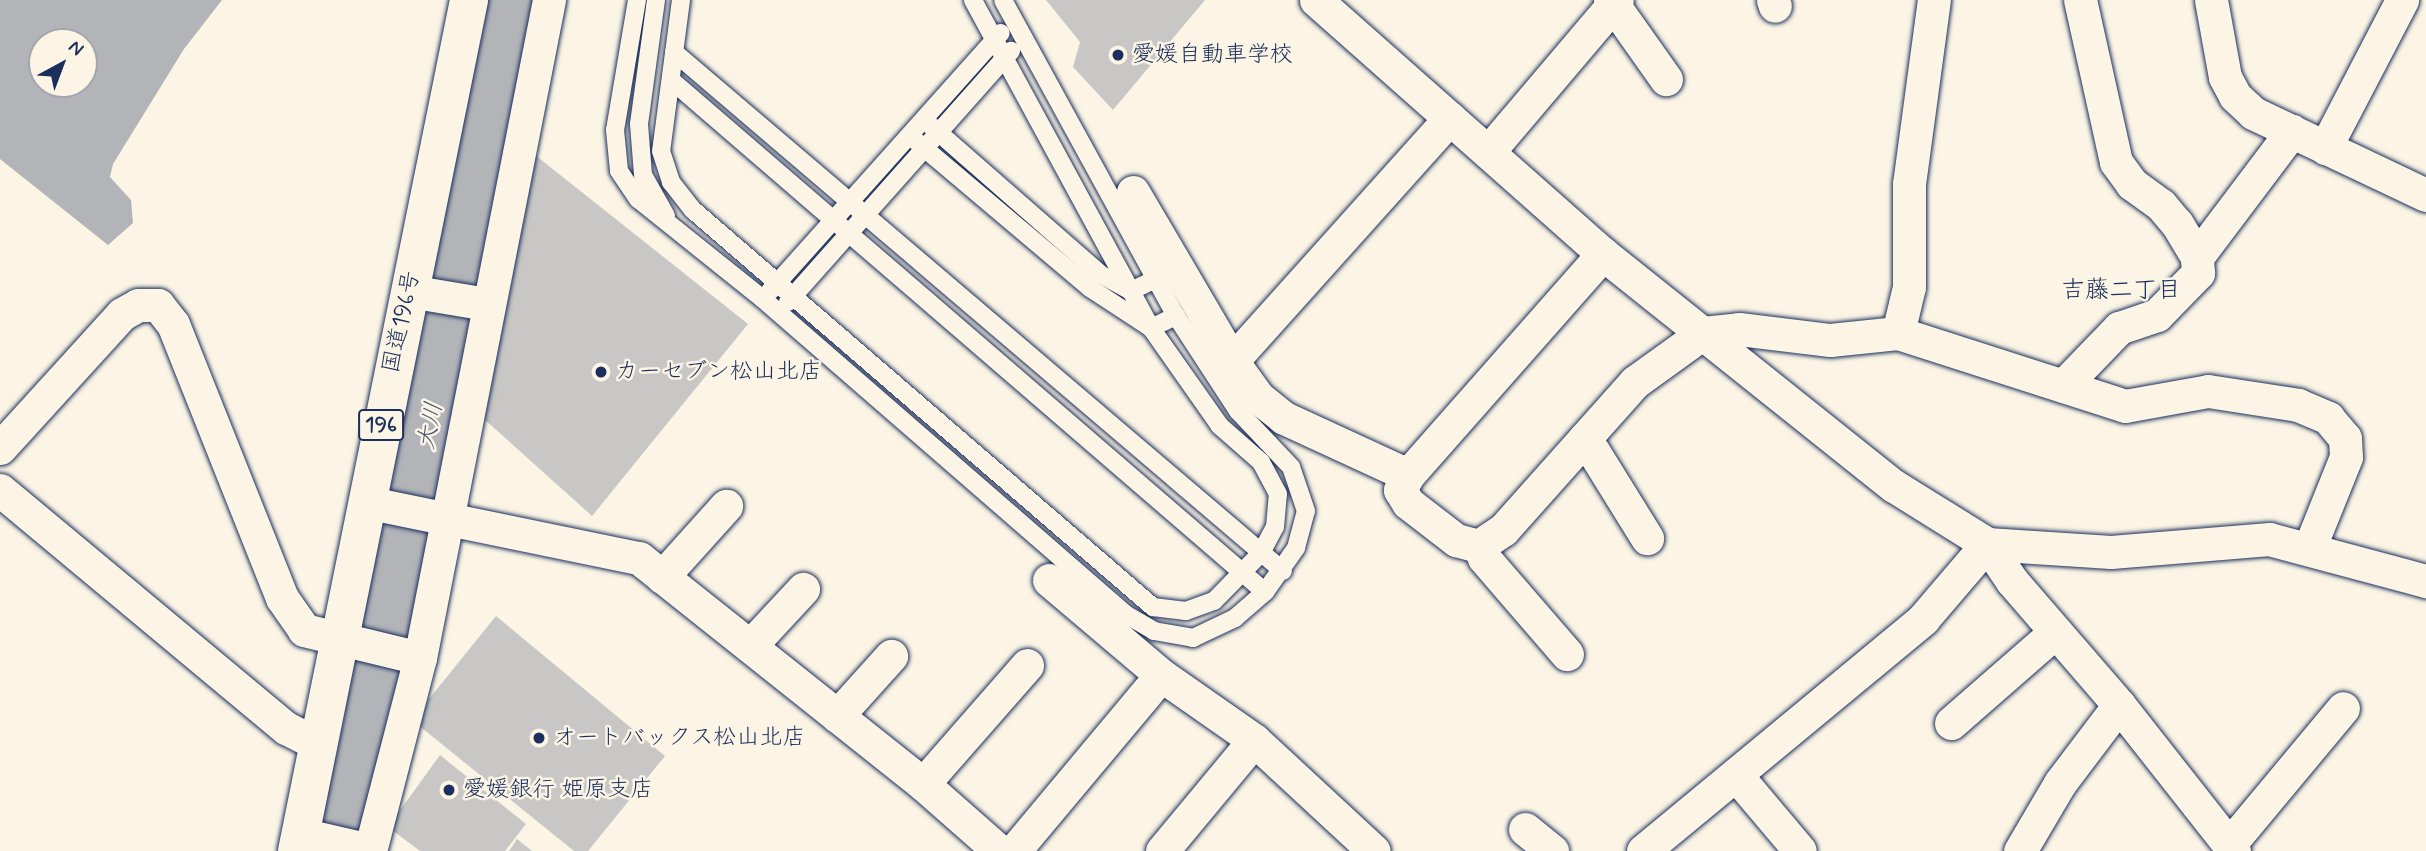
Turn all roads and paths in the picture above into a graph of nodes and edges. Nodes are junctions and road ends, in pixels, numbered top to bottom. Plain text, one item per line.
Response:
1 (469, 0) edge
2 (549, 0) edge
3 (637, 0) edge
4 (656, 0) edge
5 (681, 0) edge
6 (974, 0) edge
7 (1003, 0) edge
8 (1316, 0) edge
9 (1934, 0) edge
10 (2080, 0) edge
11 (2211, 0) edge
12 (2402, 0) edge
13 (1613, 1) edge
14 (1016, 25) junction
15 (994, 37) junction
16 (1027, 43) junction
17 (674, 52) junction
18 (1004, 55) junction
19 (1666, 79) dead end
20 (671, 80) junction
21 (922, 118) junction
22 (1450, 118) junction
23 (937, 131) junction
24 (2292, 131) junction
25 (908, 134) junction
26 (923, 147) junction
27 (2325, 148) junction
28 (1488, 152) junction
29 (1133, 192) dead end
30 (2426, 195) edge
31 (849, 201) junction
32 (864, 214) junction
33 (668, 219) junction
34 (832, 220) junction
35 (848, 233) junction
36 (1603, 254) junction
37 (2197, 257) junction
38 (1156, 279) junction
39 (778, 282) junction
40 (1131, 291) junction
41 (422, 293) junction
42 (794, 295) junction
43 (763, 299) junction
44 (483, 304) junction
45 (778, 313) junction
46 (1176, 316) junction
47 (1151, 328) junction
48 (1703, 333) junction
49 (1898, 333) junction
50 (1232, 361) junction
51 (2063, 386) junction
52 (1585, 439) junction
53 (0, 448) edge
54 (1408, 475) junction
55 (0, 489) edge
56 (379, 505) junction
57 (726, 506) dead end
58 (441, 516) junction
59 (1647, 538) dead end
60 (1987, 544) junction
61 (1479, 546) junction
62 (2309, 549) junction
63 (1261, 553) junction
64 (1283, 571) junction
65 (1243, 573) junction
66 (662, 577) junction
67 (1049, 580) dead end
68 (2426, 581) edge
69 (803, 589) dead end
70 (1265, 592) junction
71 (2054, 633) junction
72 (352, 643) junction
73 (750, 646) junction
74 (1567, 654) dead end
75 (891, 656) dead end
76 (414, 657) junction
77 (1027, 665) dead end
78 (1161, 675) junction
79 (2119, 705) junction
80 (2343, 708) dead end
81 (837, 716) junction
82 (1951, 723) dead end
83 (1255, 740) junction
84 (320, 745) junction
85 (1736, 775) junction
86 (923, 784) junction
87 (1525, 829) dead end
88 (307, 841) edge
89 (2219, 844) edge
90 (1791, 848) edge
91 (369, 851) edge
92 (999, 851) edge
93 (1014, 851) edge
94 (1162, 851) edge
95 (1374, 851) edge
96 (1552, 851) edge
97 (1643, 851) edge
98 (2020, 851) edge

1 - 41 highway, 国道196号 / 196
2 - 44 street
3 - 33 lane
4 - 33 lane
5 - 17 lane
6 - 15 lane
7 - 14 lane
8 - 22 street
9 - 49 street
10 - 37 street
11 - 24 street
12 - 27 street
13 - 19 street
13 - 28 street
14 - 15 lane
14 - 16 lane
15 - 18 lane
15 - 21 lane
16 - 18 lane
16 - 38 lane
17 - 20 lane
17 - 31 lane
18 - 23 lane
18 - 40 lane
20 - 34 lane
20 - 39 lane
21 - 23 lane
21 - 25 lane
22 - 28 street
22 - 50 street
23 - 26 lane
23 - 40 lane
24 - 27 street
24 - 37 street
25 - 26 lane
25 - 31 lane
26 - 32 lane
26 - 47 lane
27 - 30 street
28 - 36 street
29 - 50 street
31 - 32 lane
31 - 34 lane
32 - 35 lane
32 - 63 lane
33 - 43 lane
34 - 35 lane
34 - 39 lane
35 - 42 lane
35 - 65 lane
36 - 48 street
36 - 54 street
37 - 51 street
38 - 40 lane
38 - 46 lane
39 - 42 lane
39 - 43 lane
40 - 47 lane
41 - 44 street
41 - 56 highway, 国道196号 / 196
42 - 45 lane
42 - 65 lane
43 - 45 lane
44 - 58 street
45 - 70 lane
46 - 47 lane
46 - 64 lane
47 - 63 lane
48 - 49 street
48 - 52 street
48 - 60 street
49 - 51 street
50 - 54 street
51 - 62 street
52 - 59 street
52 - 61 street
53 - 72 street
54 - 61 street
55 - 84 street
56 - 58 street
56 - 72 highway, 国道196号 / 196
57 - 66 street
58 - 66 street
58 - 76 street
60 - 62 street
60 - 71 street
60 - 85 street
61 - 74 street
62 - 68 street
63 - 64 lane
63 - 65 lane
64 - 70 lane
65 - 70 lane
66 - 73 street
67 - 78 street
69 - 73 street
71 - 79 street
71 - 82 street
72 - 76 street
72 - 84 highway, 国道196号 / 196
73 - 81 street
75 - 81 street
76 - 91 street
77 - 86 street
78 - 83 street
78 - 93 street
79 - 89 street
79 - 98 street
80 - 89 street
81 - 86 street
83 - 94 street
83 - 95 street
84 - 88 highway, 国道196号 / 196
85 - 90 street
85 - 97 street
86 - 92 street
87 - 96 street
88 - 91 street

